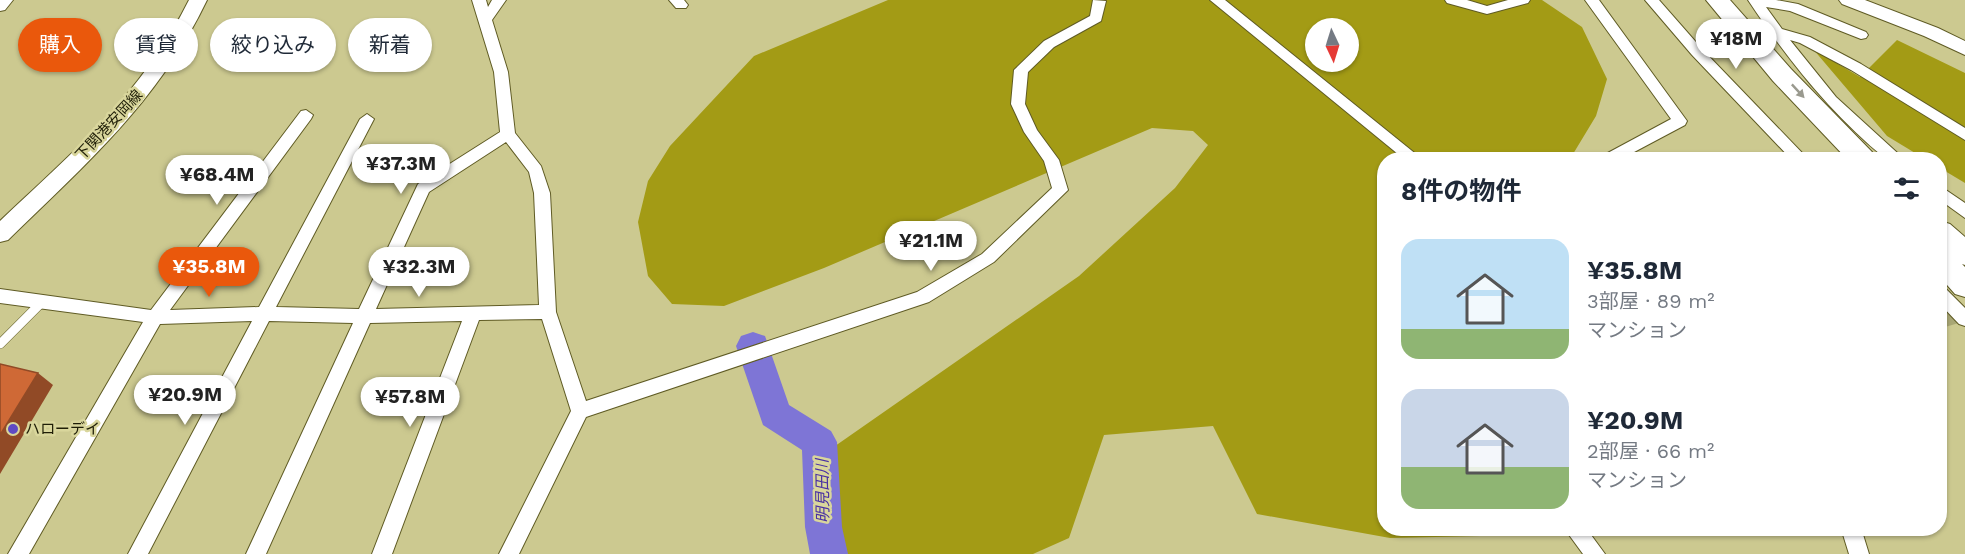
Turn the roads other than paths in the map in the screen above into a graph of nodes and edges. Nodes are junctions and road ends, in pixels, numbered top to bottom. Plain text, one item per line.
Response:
1 (6, 0) edge
2 (198, 0) edge
3 (479, 0) edge
4 (499, 0) edge
5 (1102, 0) edge
6 (1217, 0) edge
7 (1452, 0) edge
8 (1523, 0) edge
9 (1592, 0) edge
10 (1652, 0) edge
11 (1697, 0) edge
12 (1717, 0) edge
13 (1848, 0) edge
14 (1756, 1) edge
15 (0, 7) edge
16 (485, 20) junction
17 (1777, 32) junction
18 (1861, 35) dead end
19 (1965, 49) edge
20 (306, 115) dead end
21 (367, 119) dead end
22 (508, 134) junction
23 (1965, 135) edge
24 (1405, 152) edge
25 (1622, 152) edge
26 (1793, 152) edge
27 (1831, 152) edge
28 (1856, 152) edge
29 (1888, 152) edge
30 (1947, 198) edge
31 (1965, 212) edge
32 (0, 234) edge
33 (1947, 237) edge
34 (1965, 254) edge
35 (1947, 266) edge
36 (1965, 284) edge
37 (0, 296) edge
38 (1947, 301) edge
39 (42, 302) junction
40 (548, 312) junction
41 (264, 314) junction
42 (473, 314) junction
43 (365, 316) junction
44 (155, 317) junction
45 (1965, 319) edge
46 (0, 344) edge
47 (580, 411) junction
48 (1580, 536) edge
49 (1853, 536) edge
50 (18, 554) edge
51 (138, 554) edge
52 (256, 554) edge
53 (382, 554) edge
54 (509, 554) edge
55 (1595, 554) edge
56 (1859, 554) edge

1 - 15 street
2 - 32 main road, 下関港安岡線
3 - 16 street
4 - 16 street
5 - 47 street
6 - 24 street
7 - 8 street
9 - 25 street
10 - 26 street
11 - 27 highway
12 -> 28 highway
13 - 19 main road
14 - 17 street
14 - 18 street
16 - 22 street
17 - 23 street
17 - 29 street
20 - 44 street
21 - 41 street
22 - 40 street
22 - 43 street
30 - 31 street
33 - 34 highway
35 - 36 highway
37 - 39 street
38 - 45 street
39 - 44 street
39 - 46 lane
40 - 42 street
40 - 47 street
41 - 43 street
41 - 44 street
41 - 51 street
42 - 43 street
42 - 53 street
43 - 52 street
44 - 50 street
47 - 54 street
48 - 55 street
49 - 56 street

